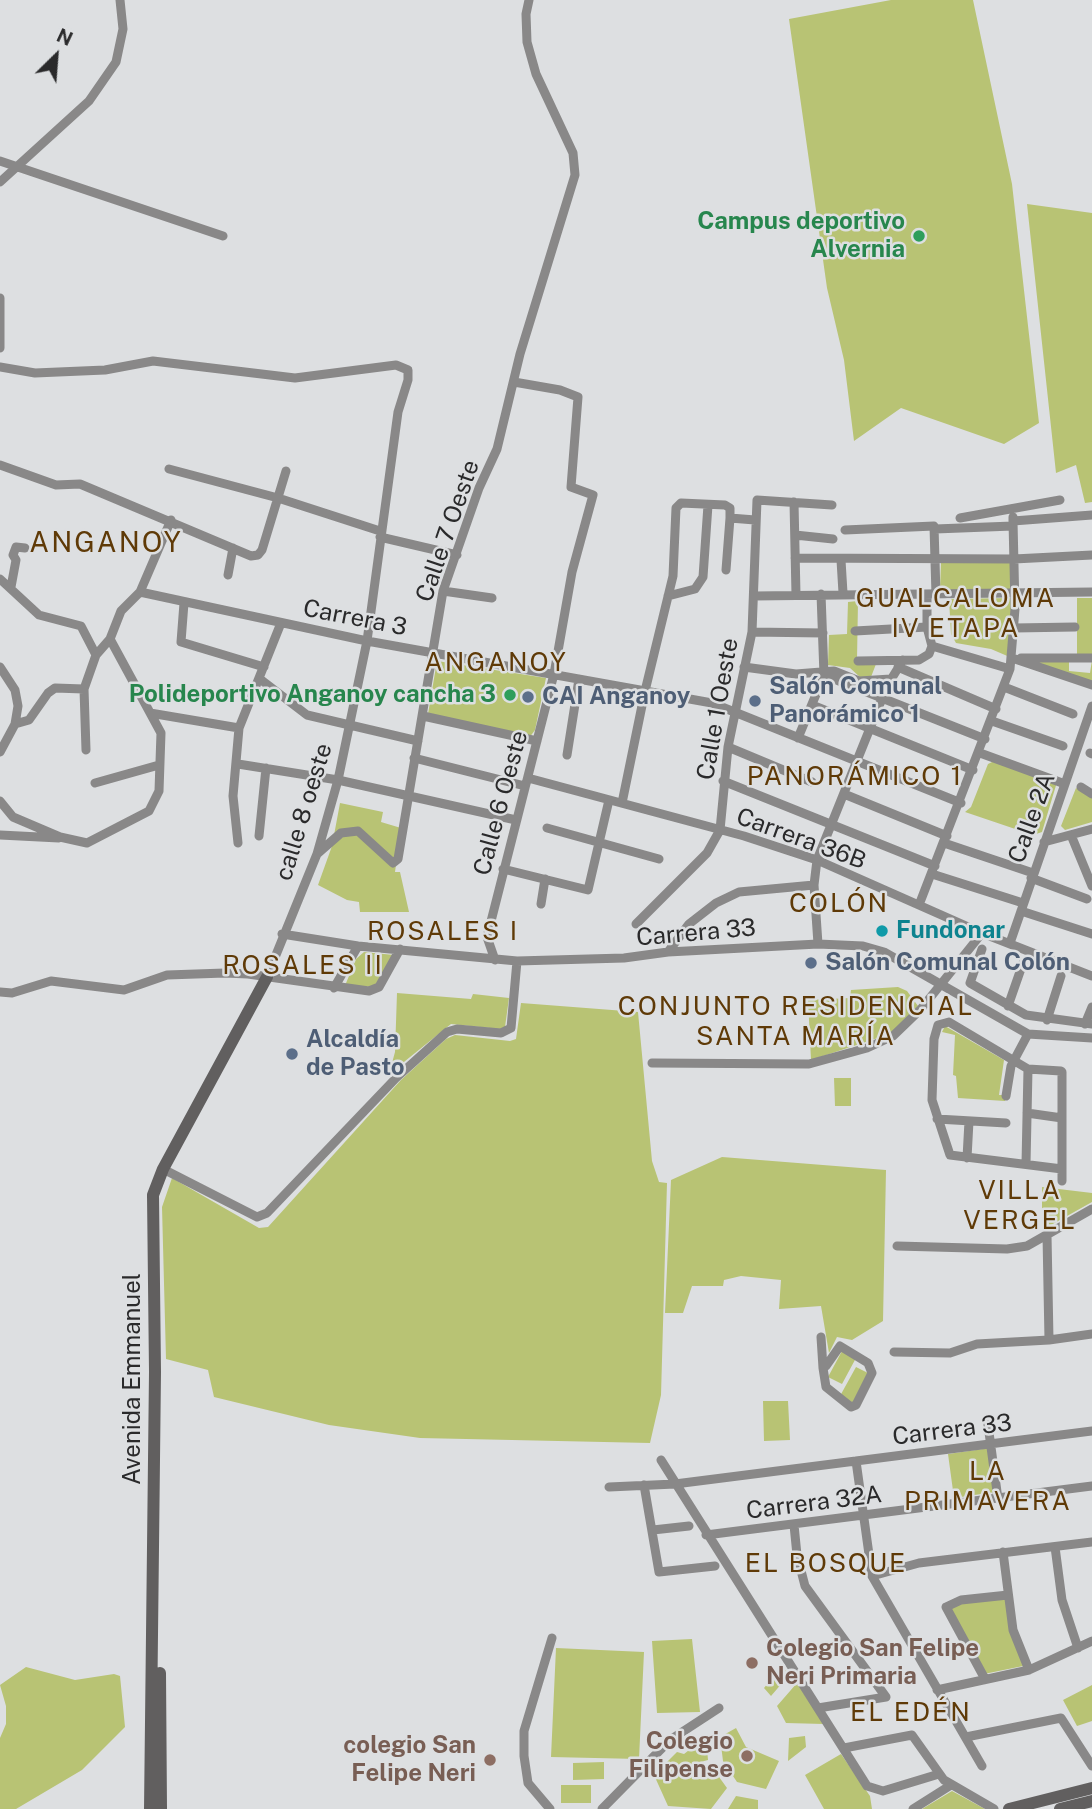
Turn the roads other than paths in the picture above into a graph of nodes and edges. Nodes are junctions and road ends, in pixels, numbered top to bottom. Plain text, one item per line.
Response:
1 (120, 0) edge
2 (529, 0) edge
3 (0, 161) edge
4 (20, 166) junction
5 (0, 182) edge
6 (223, 236) dead end
7 (0, 298) edge
8 (0, 348) edge
9 (0, 366) edge
10 (514, 382) junction
11 (0, 465) edge
12 (169, 469) dead end
13 (286, 471) dead end
14 (278, 498) junction
15 (1060, 500) dead end
16 (794, 502) junction
17 (708, 505) junction
18 (832, 505) dead end
19 (1013, 508) junction
20 (1092, 515) edge
21 (730, 518) junction
22 (960, 518) dead end
23 (170, 520) junction
24 (755, 520) junction
25 (1013, 524) junction
26 (935, 528) junction
27 (845, 530) dead end
28 (380, 534) junction
29 (794, 534) junction
30 (833, 539) dead end
31 (25, 548) dead end
32 (233, 548) junction
33 (457, 555) junction
34 (1092, 555) edge
35 (795, 558) junction
36 (935, 558) junction
37 (1014, 559) junction
38 (841, 560) junction
39 (726, 570) dead end
40 (228, 575) dead end
41 (0, 579) edge
42 (11, 587) junction
43 (140, 592) junction
44 (443, 592) junction
45 (1092, 592) edge
46 (843, 593) junction
47 (821, 594) junction
48 (1015, 594) junction
49 (796, 595) junction
50 (932, 595) junction
51 (668, 596) junction
52 (754, 596) junction
53 (492, 598) dead end
54 (184, 603) junction
55 (281, 623) junction
56 (928, 627) junction
57 (1075, 627) dead end
58 (1014, 628) junction
59 (855, 631) dead end
60 (752, 632) junction
61 (823, 633) junction
62 (110, 639) junction
63 (367, 641) junction
64 (932, 646) junction
65 (435, 653) junction
66 (96, 655) junction
67 (1012, 658) junction
68 (1092, 659) edge
69 (858, 662) dead end
70 (900, 664) junction
71 (0, 667) edge
72 (264, 667) junction
73 (744, 667) junction
74 (1010, 669) junction
75 (825, 673) junction
76 (554, 674) junction
77 (260, 679) junction
78 (579, 679) junction
79 (891, 679) junction
80 (1092, 685) edge
81 (1004, 687) junction
82 (84, 689) junction
83 (645, 691) junction
84 (883, 696) junction
85 (813, 705) junction
86 (1092, 706) edge
87 (996, 709) junction
88 (734, 711) junction
89 (150, 713) junction
90 (1073, 714) dead end
91 (423, 716) junction
92 (992, 721) junction
93 (15, 724) junction
94 (350, 725) junction
95 (870, 727) junction
96 (239, 728) junction
97 (799, 738) junction
98 (985, 739) junction
99 (418, 741) junction
100 (537, 741) junction
101 (1063, 746) dead end
102 (728, 747) junction
103 (86, 750) dead end
104 (0, 752) edge
105 (980, 753) junction
106 (568, 755) dead end
107 (414, 758) junction
108 (856, 763) junction
109 (238, 764) junction
110 (159, 765) junction
111 (266, 768) junction
112 (973, 770) junction
113 (338, 779) junction
114 (723, 781) junction
115 (527, 782) junction
116 (812, 782) dead end
117 (95, 783) dead end
118 (1065, 784) junction
119 (1081, 787) dead end
120 (844, 794) junction
121 (1092, 794) edge
122 (410, 797) junction
123 (609, 800) junction
124 (0, 802) edge
125 (622, 803) junction
126 (961, 803) junction
127 (516, 820) junction
128 (831, 825) junction
129 (547, 828) dead end
130 (1092, 829) edge
131 (720, 830) junction
132 (0, 835) edge
133 (1071, 835) junction
134 (259, 836) dead end
135 (60, 837) junction
136 (946, 840) junction
137 (598, 842) junction
138 (1044, 842) junction
139 (238, 843) dead end
140 (317, 854) junction
141 (659, 859) dead end
142 (817, 860) junction
143 (503, 869) junction
144 (933, 870) junction
145 (1032, 875) junction
146 (545, 879) junction
147 (814, 885) junction
148 (1092, 886) edge
149 (1087, 899) dead end
150 (541, 904) dead end
151 (919, 905) junction
152 (1022, 907) junction
153 (636, 924) dead end
154 (982, 933) junction
155 (282, 934) junction
156 (1092, 934) edge
157 (1010, 943) junction
158 (818, 944) junction
159 (358, 946) junction
160 (400, 949) junction
161 (982, 949) dead end
162 (668, 952) junction
163 (495, 960) junction
164 (517, 961) junction
165 (1023, 962) dead end
166 (1061, 976) dead end
167 (1092, 976) edge
168 (268, 978) junction
169 (941, 984) junction
170 (334, 988) junction
171 (0, 992) edge
172 (1008, 1006) junction
173 (1092, 1007) edge
174 (1047, 1020) junction
175 (1089, 1024) edge
176 (1028, 1034) junction
177 (1092, 1038) edge
178 (1013, 1061) junction
179 (652, 1063) dead end
180 (1028, 1069) junction
181 (1006, 1096) dead end
182 (1027, 1113) junction
183 (1062, 1118) junction
184 (937, 1119) junction
185 (969, 1121) junction
186 (1006, 1123) dead end
187 (967, 1158) junction
188 (1026, 1164) junction
189 (1062, 1169) junction
190 (165, 1170) junction
191 (1062, 1181) dead end
192 (1092, 1209) edge
193 (1047, 1235) junction
194 (897, 1246) dead end
195 (1092, 1334) edge
196 (821, 1337) dead end
197 (1049, 1340) junction
198 (894, 1352) dead end
199 (823, 1362) junction
200 (988, 1425) dead end
201 (1092, 1431) edge
202 (991, 1444) junction
203 (661, 1460) dead end
204 (856, 1461) junction
205 (676, 1484) junction
206 (645, 1485) junction
207 (1092, 1486) edge
208 (609, 1487) dead end
209 (998, 1499) junction
210 (863, 1517) junction
211 (794, 1525) junction
212 (689, 1526) dead end
213 (653, 1530) junction
214 (706, 1535) junction
215 (1092, 1542) edge
216 (1055, 1547) junction
217 (1003, 1552) junction
218 (715, 1566) dead end
219 (872, 1576) junction
220 (1008, 1595) junction
221 (552, 1638) dead end
222 (1092, 1641) edge
223 (1077, 1648) junction
224 (1029, 1670) junction
225 (985, 1679) junction
226 (937, 1690) junction
227 (719, 1708) dead end
228 (818, 1709) junction
229 (966, 1737) junction
230 (844, 1748) junction
231 (982, 1766) dead end
232 (1092, 1766) edge
233 (939, 1774) junction
234 (951, 1785) junction
235 (1092, 1788) edge
236 (1092, 1801) edge
237 (150, 1809) edge
238 (161, 1809) edge
239 (550, 1809) edge
240 (602, 1809) edge
241 (913, 1809) edge
242 (994, 1809) edge
243 (1009, 1809) edge
244 (1060, 1809) edge

1 - 4 street
2 - 10 street, Calle 7 Oeste
3 - 4 street
4 - 5 street
4 - 6 street
7 - 8 street
9 - 28 street, calle 8 oeste
10 - 33 street, Calle 7 Oeste
10 - 76 street, Calle 6 Oeste
11 - 23 street
12 - 14 street
13 - 14 street
14 - 28 street
14 - 32 street
15 - 19 street
16 - 18 street
16 - 24 street
16 - 29 street
17 - 21 street
17 - 51 street
17 - 51 street
19 - 22 street
19 - 25 street
20 - 25 street
21 - 24 street
21 - 39 street
23 - 32 street
23 - 43 street
24 - 52 street, Calle 1 Oeste
25 - 26 street
25 - 37 street
26 - 27 street
26 - 36 street
28 - 33 street
28 - 63 street, calle 8 oeste
29 - 30 street
29 - 35 street
31 - 42 street
32 - 40 street
33 - 44 street, Calle 7 Oeste
34 - 37 street
35 - 38 street
35 - 49 street
36 - 37 street
36 - 38 street
36 - 50 street
37 - 48 street
38 - 46 street
41 - 42 street
42 - 66 street
43 - 54 street, Carrera 3
43 - 62 street
44 - 53 street
44 - 65 street, Calle 7 Oeste
45 - 48 street
46 - 47 street
46 - 50 street
47 - 49 street
47 - 61 street
48 - 50 street
48 - 58 street
49 - 52 street
50 - 56 street
51 - 83 street
52 - 60 street, Calle 1 Oeste
54 - 55 street, Carrera 3
54 - 72 street
55 - 63 street, Carrera 3
55 - 72 street
56 - 59 street
56 - 64 street
57 - 58 street
58 - 67 street
60 - 61 street
60 - 73 street, Calle 1 Oeste
61 - 75 street
62 - 66 street
62 - 89 street
63 - 65 street, Carrera 3
63 - 94 street, calle 8 oeste
64 - 70 street
64 - 74 street
65 - 76 street, Carrera 3
65 - 91 street, Calle 7 Oeste
66 - 82 street
67 - 68 street
67 - 74 street
67 - 80 street
69 - 70 street
70 - 79 street
70 - 87 street
71 - 93 street
72 - 77 street
73 - 75 street
73 - 88 street, Calle 1 Oeste
74 - 81 street
75 - 79 street
75 - 84 street
75 - 85 street
76 - 78 street, Carrera 3
76 - 100 street, Calle 6 Oeste
77 - 94 street
77 - 96 street
78 - 83 street, Carrera 3
78 - 106 street
79 - 84 street
81 - 87 street
81 - 90 street
82 - 93 street
82 - 103 street
83 - 88 street, Carrera 3
83 - 125 street
84 - 95 street
84 - 98 street
85 - 95 street
85 - 97 street
86 - 118 street, Calle 2A
87 - 92 street
88 - 97 street, Carrera 3
88 - 102 street, Calle 1 Oeste
89 - 96 street
89 - 110 street
91 - 99 street, Calle 7 Oeste
91 - 100 street
92 - 98 street
92 - 101 street
93 - 104 street
94 - 99 street
94 - 113 street, calle 8 oeste
95 - 108 street
95 - 112 street
96 - 109 street
97 - 108 street, Carrera 3
98 - 105 street
99 - 107 street, Calle 7 Oeste
100 - 115 street, Calle 6 Oeste
102 - 114 street, Calle 1 Oeste
102 - 116 street
105 - 112 street
105 - 118 street
107 - 115 street, Carrera 36B
107 - 122 street, Calle 7 Oeste
108 - 120 street
108 - 126 street, Carrera 3
109 - 111 street
109 - 139 street
110 - 117 street
110 - 135 street
111 - 113 street
111 - 134 street
112 - 126 street
113 - 122 street
113 - 140 street, calle 8 oeste
114 - 128 street
114 - 131 street, Calle 1 Oeste
115 - 123 street, Carrera 36B
115 - 127 street, Calle 6 Oeste
118 - 138 street, Calle 2A
119 - 121 street
120 - 128 street
120 - 136 street
122 - 127 street
122 - 140 street, Calle 7 Oeste
123 - 125 street, Carrera 36B
123 - 137 street
124 - 135 street
125 - 131 street, Carrera 36B
126 - 136 street
127 - 143 street, Calle 6 Oeste
128 - 142 street
128 - 144 street
129 - 137 street
130 - 133 street
131 - 142 street, Carrera 36B
131 - 153 street
132 - 135 street
133 - 138 street
133 - 148 street
136 - 144 street
136 - 145 street
137 - 141 street
137 - 146 street
138 - 145 street, Calle 2A
140 - 155 street, calle 8 oeste
142 - 147 street
142 - 151 street, Carrera 36B
143 - 146 street
143 - 163 street, Calle 6 Oeste
144 - 151 street
144 - 152 street
145 - 149 street
145 - 152 street, Calle 2A
146 - 150 street
147 - 158 street
147 - 162 street
151 - 154 street, Carrera 36B
152 - 156 street
152 - 157 street, Calle 2A
154 - 157 street, Carrera 36B
154 - 169 street
155 - 159 street, Carrera 33
155 - 168 street, calle 8 oeste
157 - 167 street, Carrera 36B
158 - 162 street, Carrera 33
158 - 169 street, Carrera 33
159 - 160 street, Carrera 33
159 - 170 street
160 - 163 street, Carrera 33
160 - 170 street
161 - 172 street
162 - 164 street, Carrera 33
163 - 164 street, Carrera 33
164 - 190 street
165 - 172 street
166 - 174 street
168 - 170 street
168 - 171 street
168 - 190 street, Avenida Emmanuel
169 - 176 street, Carrera 33
169 - 179 street
172 - 174 street
173 - 175 street
174 - 175 street
176 - 177 street, Carrera 33
176 - 178 street
178 - 180 street
178 - 181 street
178 - 184 street
180 - 182 street
180 - 183 street
182 - 183 street
182 - 188 street
183 - 189 street
184 - 185 street
184 - 187 street
185 - 186 street
185 - 187 street
187 - 188 street
188 - 189 street
189 - 191 street
190 - 237 street, Avenida Emmanuel
190 - 238 street, Avenida Emmanuel
192 - 193 street
193 - 194 street
193 - 197 street
195 - 197 street
196 - 199 street
197 - 198 street
199 - 199 street
200 - 202 street
201 - 202 street, Carrera 33
202 - 204 street, Carrera 33
202 - 209 street
203 - 205 street
204 - 205 street, Carrera 33
204 - 210 street
205 - 206 street, Carrera 33
205 - 214 street
206 - 208 street, Carrera 33
206 - 213 street
207 - 209 street, Carrera 32A
209 - 210 street, Carrera 32A
210 - 211 street, Carrera 32A
210 - 219 street
211 - 214 street, Carrera 32A
211 - 228 street
212 - 213 street
213 - 218 street
214 - 228 street
215 - 216 street
216 - 217 street
216 - 223 street
217 - 219 street
217 - 220 street
219 - 226 street
220 - 224 street
220 - 225 street
221 - 239 street
222 - 223 street
223 - 224 street
224 - 225 street
225 - 226 street
226 - 229 street
227 - 240 street
228 - 230 street
229 - 231 street
229 - 232 street
230 - 233 street
230 - 233 street
233 - 234 street
234 - 241 street
234 - 242 street
235 - 243 street
236 - 244 street

